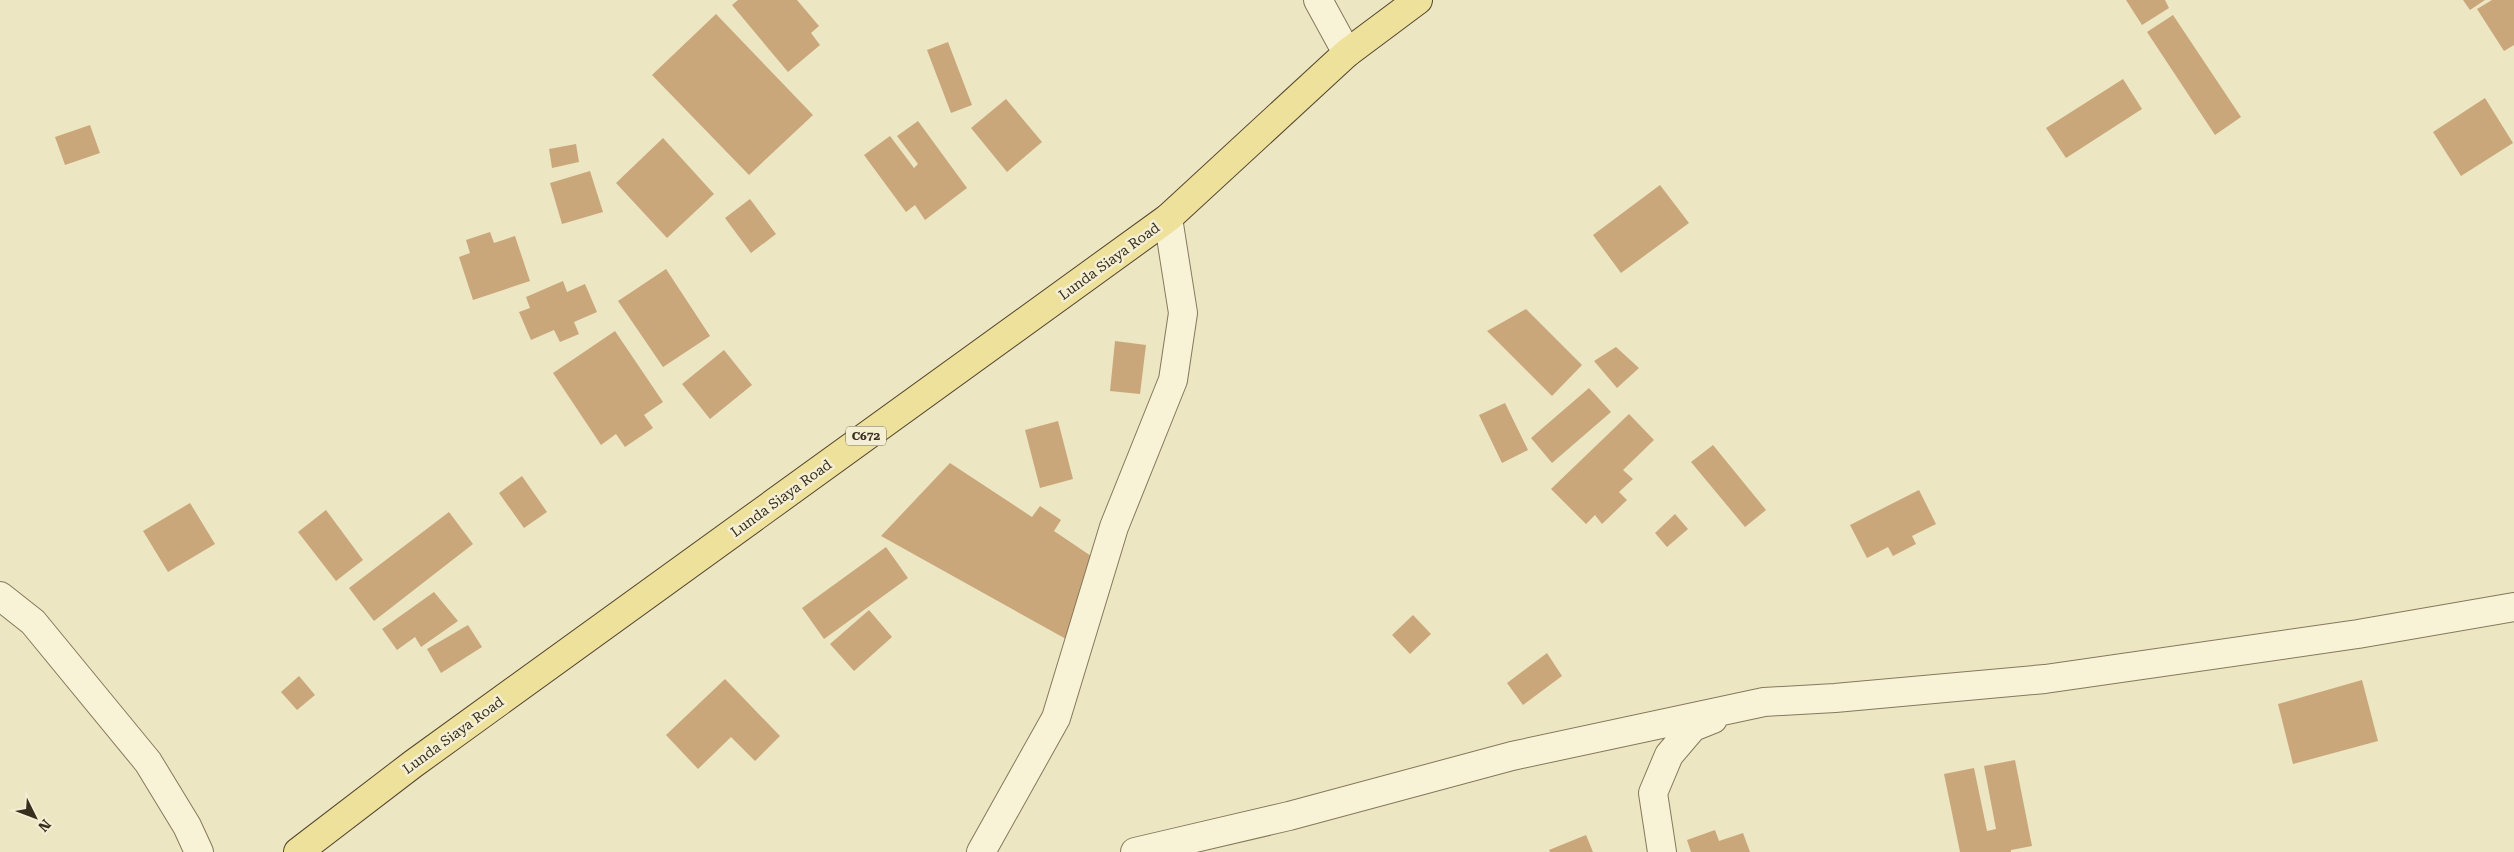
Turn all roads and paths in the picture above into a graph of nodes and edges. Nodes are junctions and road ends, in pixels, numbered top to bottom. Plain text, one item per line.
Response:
1 (1318, 0) edge
2 (1418, 0) edge
3 (1347, 52) junction
4 (1168, 218) junction
5 (0, 596) edge
6 (2514, 607) edge
7 (1764, 702) junction
8 (199, 852) edge
9 (298, 852) edge
10 (981, 852) edge
11 (1135, 852) edge
12 (1662, 852) edge

1 - 3 street
2 - 3 main road, Lunda Siaya Road / C672
3 - 4 main road, Lunda Siaya Road / C672
4 - 9 main road, Lunda Siaya Road / C672
4 - 10 street
5 - 8 street
6 - 7 street
7 - 11 street
7 - 12 street

